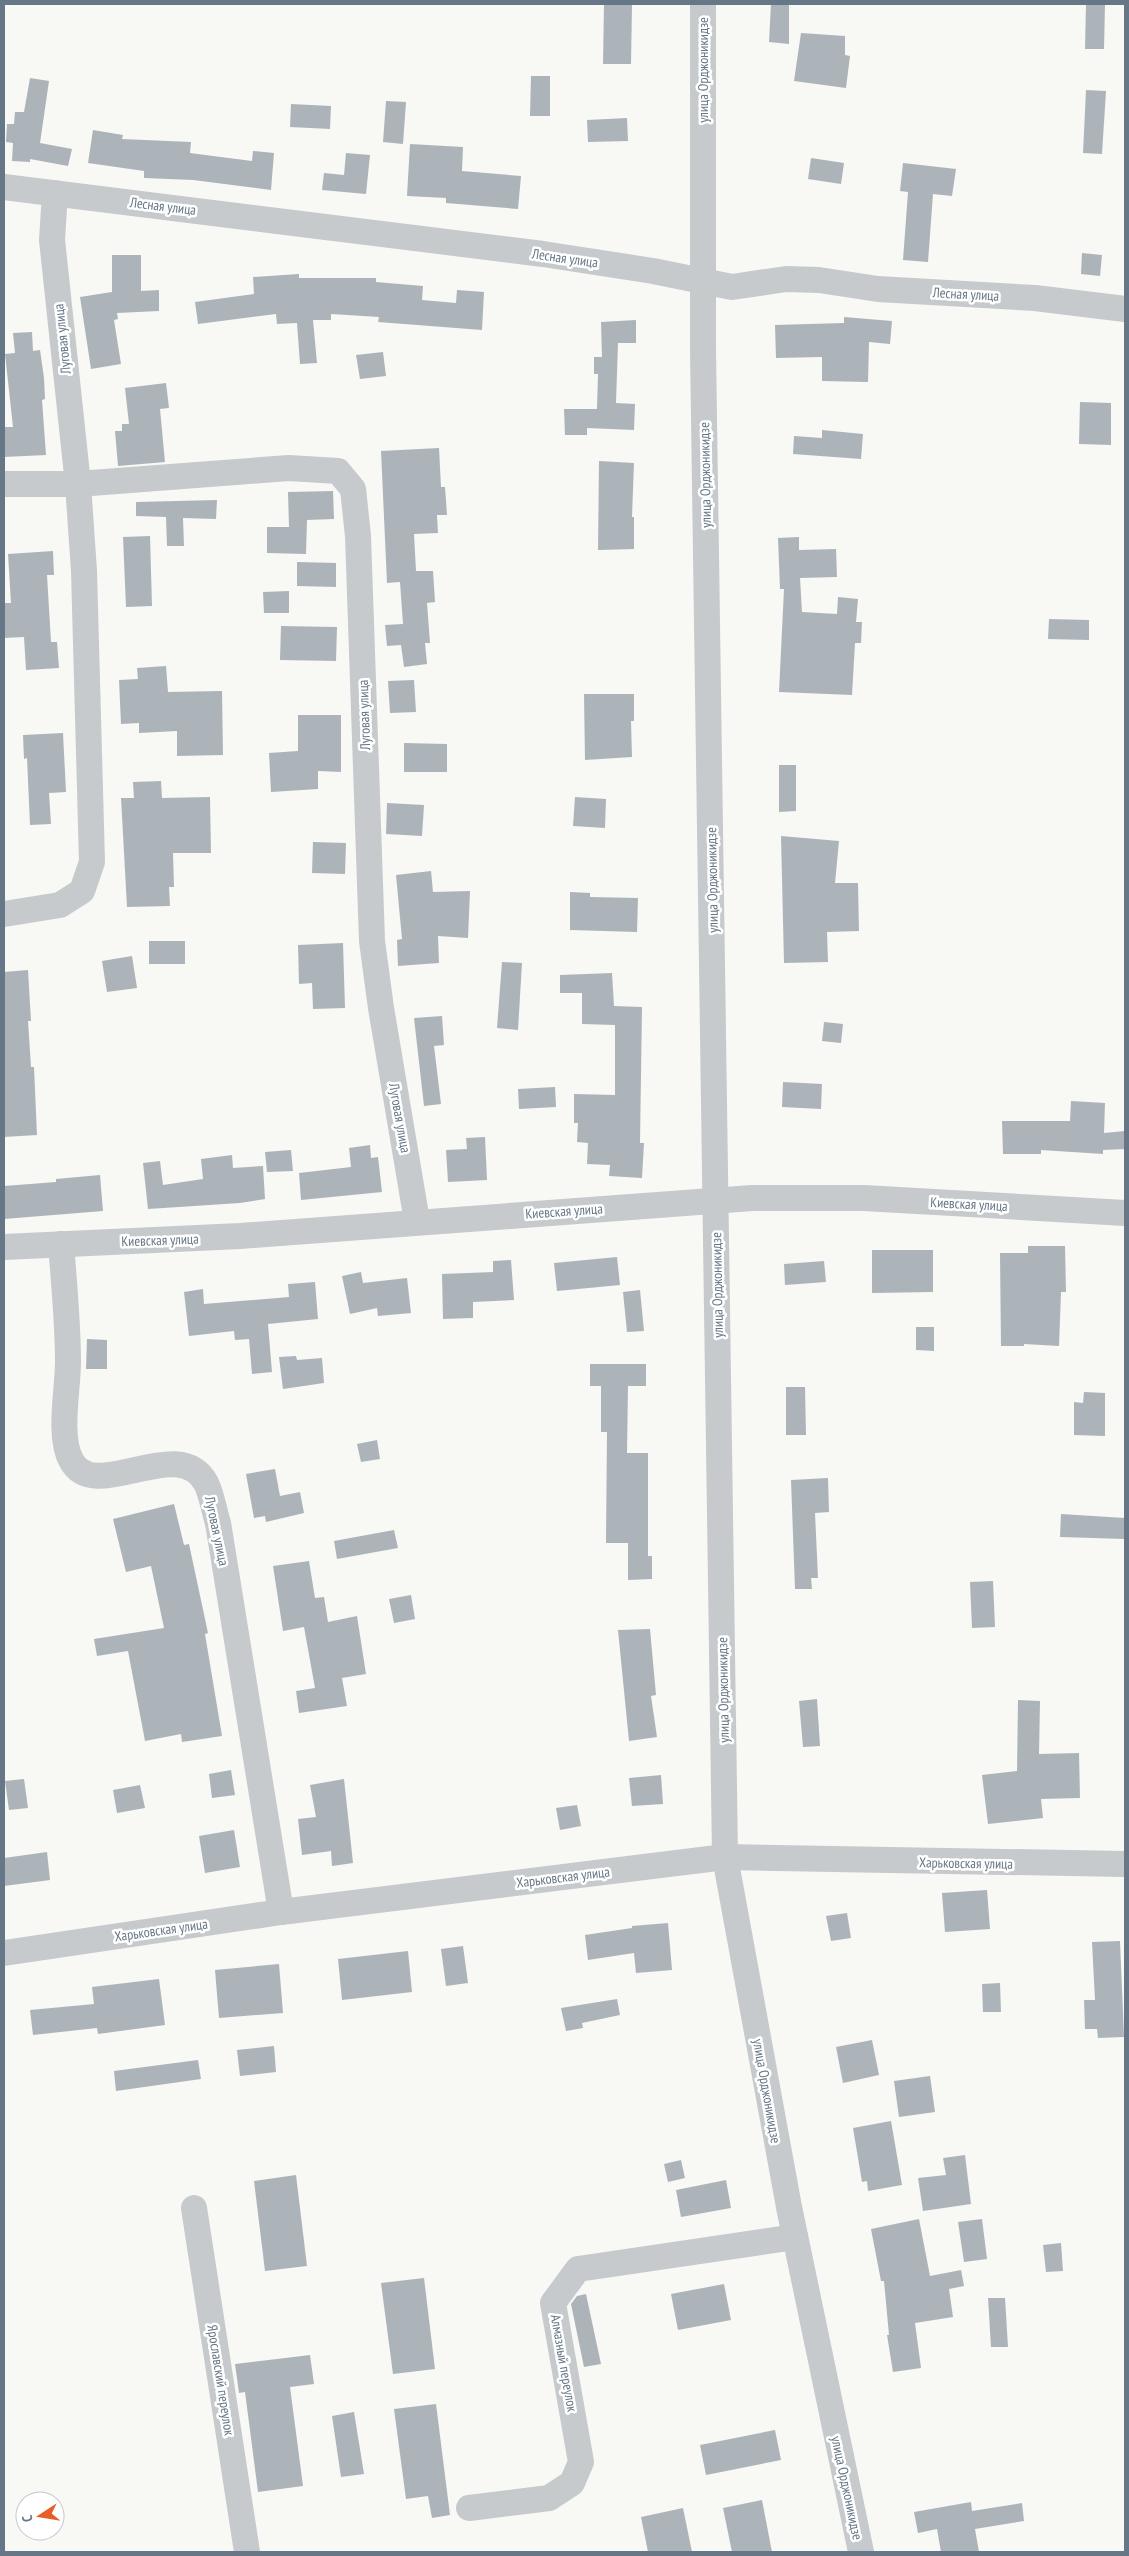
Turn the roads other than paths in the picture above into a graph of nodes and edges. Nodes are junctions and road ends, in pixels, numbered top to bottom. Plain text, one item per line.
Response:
1 (703, 4) edge
2 (4, 187) edge
3 (55, 193) junction
4 (703, 280) junction
5 (1125, 309) edge
6 (4, 484) edge
7 (78, 484) junction
8 (4, 914) edge
9 (716, 1200) junction
10 (1125, 1213) edge
11 (417, 1221) junction
12 (61, 1244) junction
13 (4, 1247) edge
14 (725, 1857) junction
15 (1125, 1864) edge
16 (280, 1912) junction
17 (4, 1953) edge
18 (194, 2208) dead end
19 (795, 2237) junction
20 (469, 2508) dead end
21 (247, 2552) edge
22 (861, 2552) edge

1 - 4 street, улица Орджоникидзе
2 - 3 street, Лесная улица
3 - 4 street, Лесная улица
3 - 7 street, Луговая улица
4 - 5 street, Лесная улица
4 - 9 street, улица Орджоникидзе
6 - 7 street, Луговая улица
7 - 8 street, Луговая улица
7 - 11 street, Луговая улица
9 - 10 street, Киевская улица
9 - 11 street, Киевская улица
9 - 14 street, улица Орджоникидзе
11 - 12 street, Киевская улица
12 - 13 street, Киевская улица
12 - 16 street, Луговая улица
14 - 15 street, Харьковская улица
14 - 16 street, Харьковская улица
14 - 19 street, улица Орджоникидзе
16 - 17 street, Харьковская улица
18 - 21 street, Ярославский переулок
19 - 20 street, Алмазный переулок
19 - 22 street, улица Орджоникидзе

